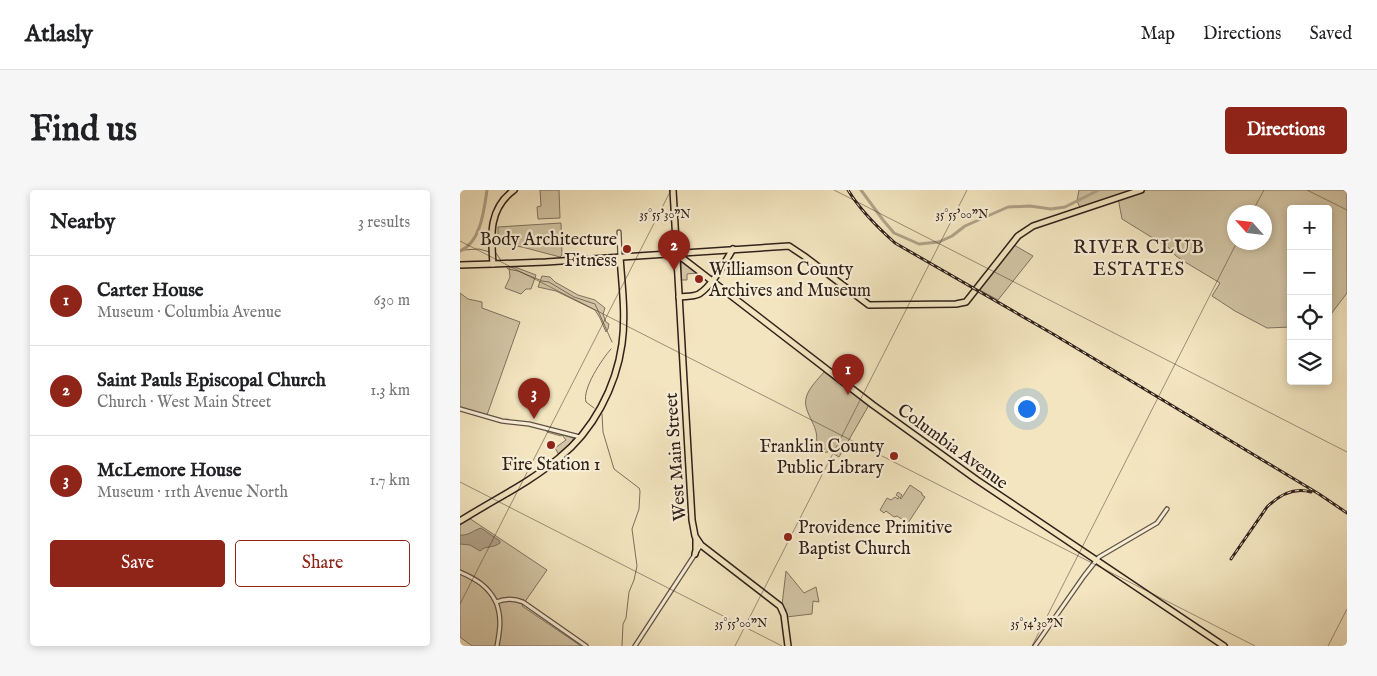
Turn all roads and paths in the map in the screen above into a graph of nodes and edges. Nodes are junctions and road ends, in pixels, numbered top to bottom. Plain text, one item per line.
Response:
1 (514, 190) edge
2 (673, 190) edge
3 (1141, 190) edge
4 (619, 232) dead end
5 (733, 249) junction
6 (677, 254) junction
7 (620, 257) junction
8 (496, 264) junction
9 (460, 265) edge
10 (712, 281) junction
11 (679, 297) junction
12 (460, 409) edge
13 (580, 437) junction
14 (1167, 509) dead end
15 (460, 521) edge
16 (695, 536) junction
17 (701, 545) junction
18 (695, 554) junction
19 (1096, 560) junction
20 (460, 572) edge
21 (496, 602) junction
22 (497, 646) edge
23 (586, 646) edge
24 (635, 646) edge
25 (788, 646) edge
26 (1036, 646) edge
27 (1224, 646) edge

1 - 8 main road
2 - 6 main road, West Main Street
3 - 5 main road
4 - 7 street
5 - 6 main road
5 - 10 main road
6 - 7 main road
6 - 10 main road, Columbia Avenue
6 - 11 main road, West Main Street
7 - 8 main road
7 - 13 main road
8 - 9 main road
10 - 11 main road
10 - 19 main road, Columbia Avenue
11 - 16 main road, West Main Street
12 - 13 street
13 - 15 main road
14 - 19 street
16 - 17 main road, West Main Street
16 - 18 main road
17 - 18 street
17 - 25 main road, West Main Street
18 - 24 street
19 - 26 street
19 - 27 main road, Columbia Avenue
20 - 21 street
21 - 22 street
21 - 23 street

